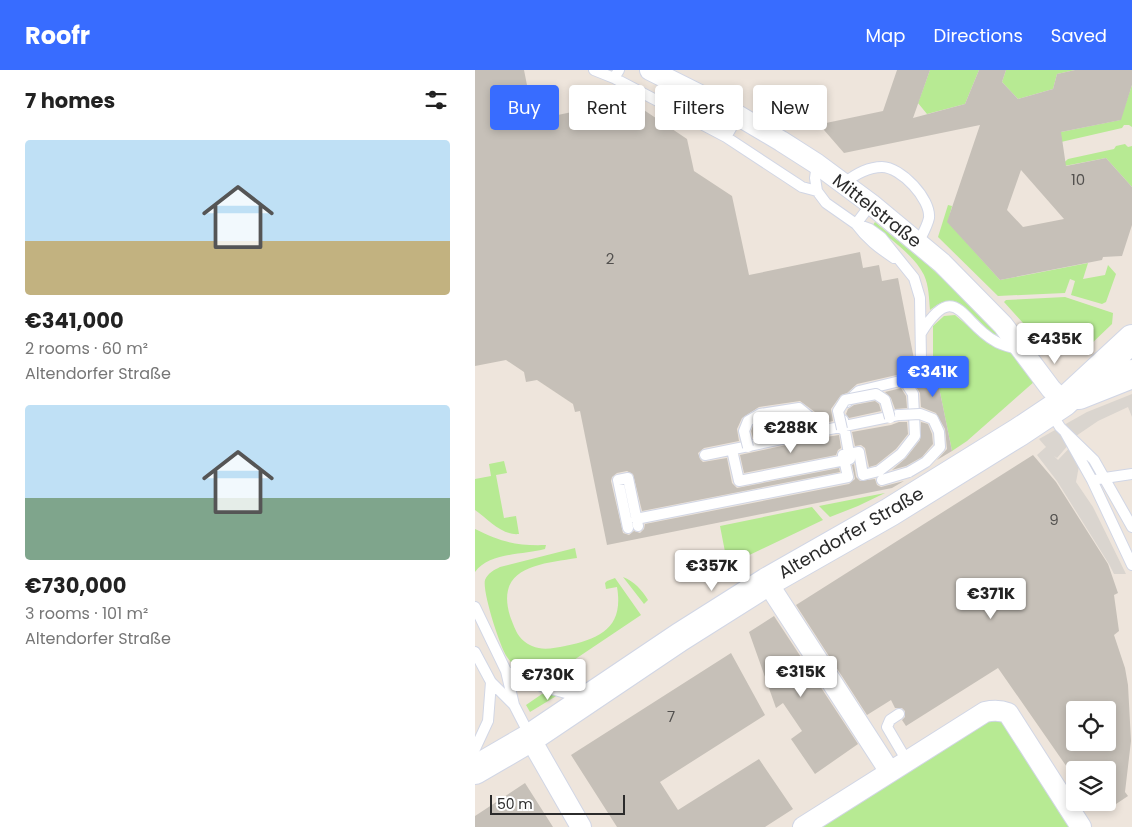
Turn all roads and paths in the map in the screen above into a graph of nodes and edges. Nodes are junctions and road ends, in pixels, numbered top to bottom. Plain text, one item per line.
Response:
1 (594, 70) edge
2 (650, 70) edge
3 (616, 74) edge
4 (679, 85) edge
5 (743, 119) edge
6 (730, 130) edge
7 (726, 136) junction
8 (817, 164) junction
9 (843, 184) junction
10 (817, 191) junction
11 (871, 204) junction
12 (856, 224) junction
13 (918, 243) junction
14 (921, 333) junction
15 (1132, 339) edge
16 (1021, 351) junction
17 (1132, 374) edge
18 (904, 380) junction
19 (1060, 415) junction
20 (895, 417) junction
21 (843, 428) junction
22 (813, 434) junction
23 (748, 447) junction
24 (731, 451) junction
25 (706, 456) dead end
26 (1132, 474) edge
27 (1103, 478) junction
28 (882, 480) dead end
29 (1092, 480) junction
30 (634, 524) dead end
31 (1132, 527) edge
32 (1132, 565) edge
33 (767, 582) junction
34 (475, 607) edge
35 (475, 652) edge
36 (506, 672) junction
37 (491, 682) junction
38 (589, 699) junction
39 (514, 705) junction
40 (899, 714) dead end
41 (530, 738) junction
42 (475, 748) edge
43 (899, 767) junction
44 (475, 770) edge
45 (581, 827) edge
46 (803, 827) edge
47 (1081, 827) edge

1 - 3 lane
2 - 4 street, Mittelstraße
3 - 7 lane
5 - 8 street, Mittelstraße
6 - 7 lane
7 - 10 lane
8 - 9 street, Mittelstraße
8 - 10 lane
9 - 11 street, Mittelstraße
9 - 13 lane
10 - 12 lane
11 - 12 lane
11 - 13 street, Mittelstraße
12 - 14 lane
13 - 16 street, Mittelstraße
14 - 16 lane
14 - 18 lane
15 - 19 main road, Altendorfer Straße
16 - 19 street, Mittelstraße
17 - 19 main road, Altendorfer Straße
18 - 21 lane, bridge
18 - 30 lane
19 - 27 lane
19 - 29 lane
19 - 33 main road, Altendorfer Straße
20 - 21 lane
20 - 21 lane, bridge
20 - 28 lane, bridge
21 - 22 lane
21 - 23 lane
21 - 24 lane
22 - 23 lane
22 - 23 lane, bridge
22 - 24 lane
23 - 24 lane
24 - 25 lane
26 - 27 lane
27 - 29 lane
27 - 31 lane
29 - 32 lane
33 - 38 main road, Altendorfer Straße
33 - 43 street
34 - 36 lane
35 - 37 lane
36 - 38 lane
36 - 39 lane
37 - 39 lane
37 - 42 lane
38 - 41 main road, Altendorfer Straße
39 - 41 lane
40 - 43 lane
41 - 44 main road, Altendorfer Straße
41 - 45 street
43 - 46 street
43 - 47 street

